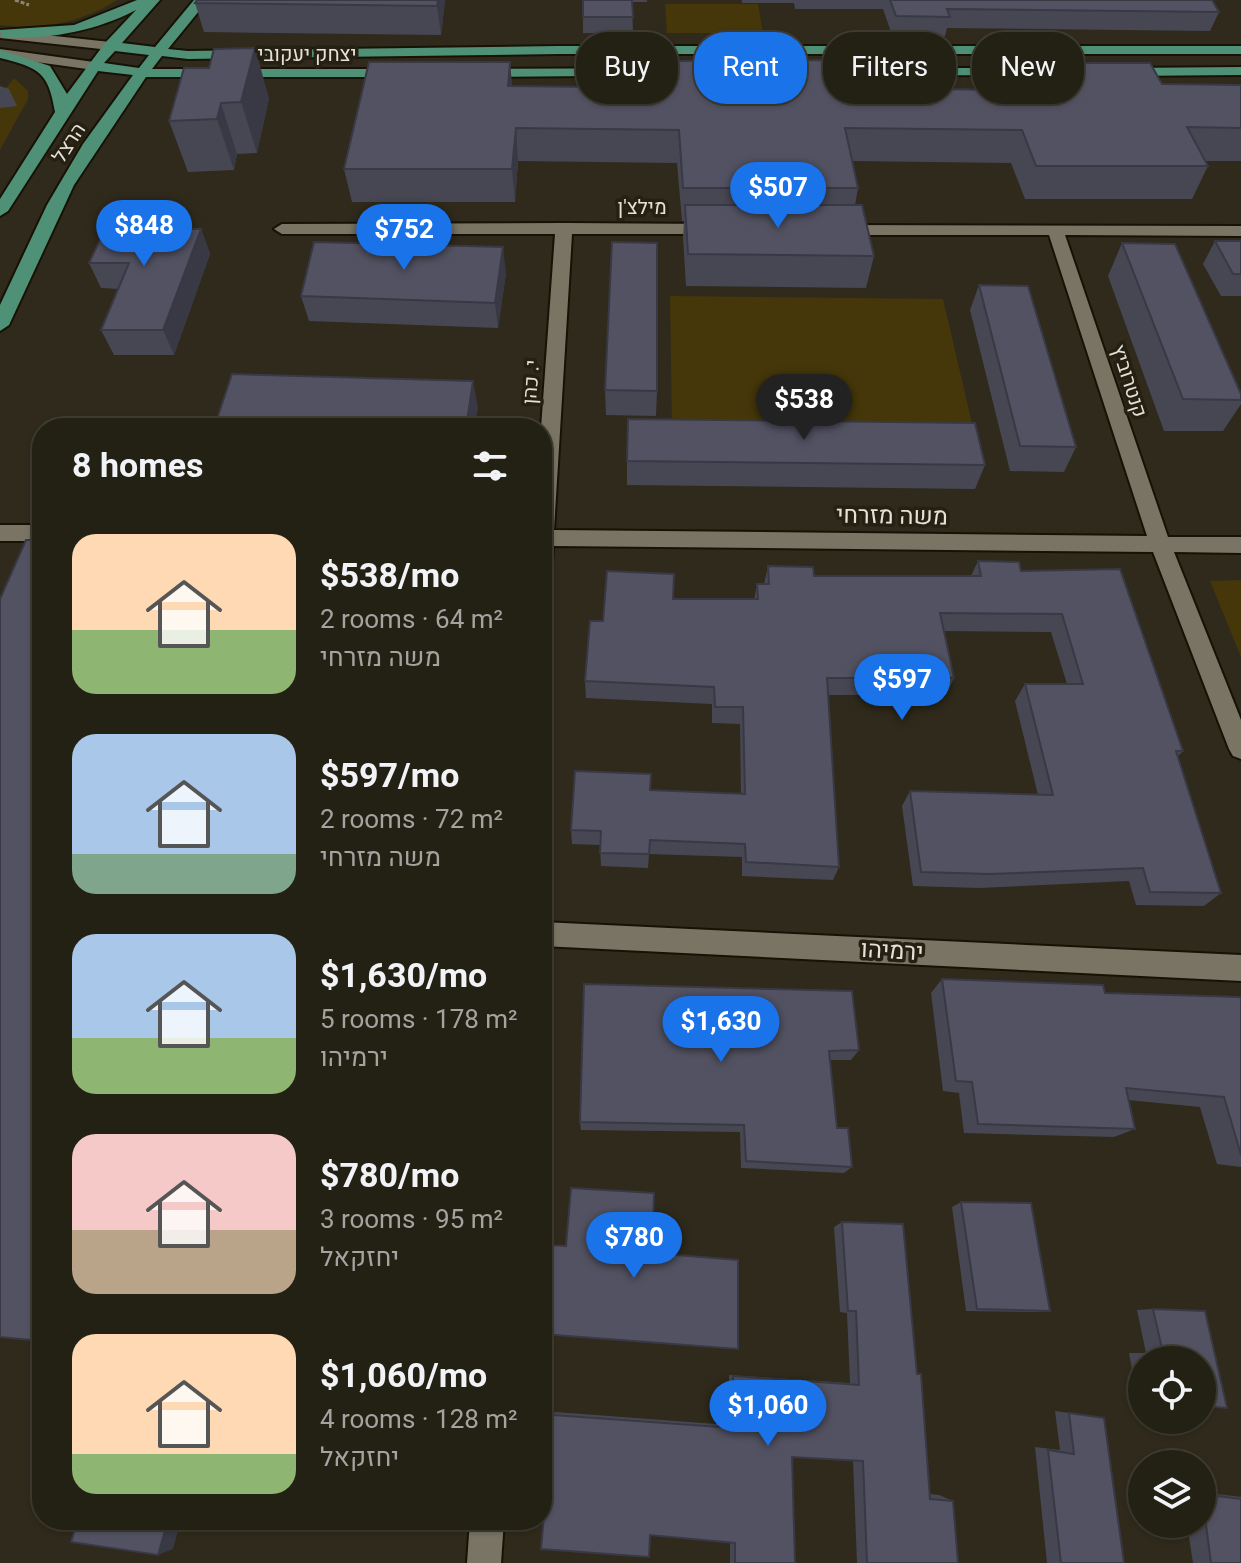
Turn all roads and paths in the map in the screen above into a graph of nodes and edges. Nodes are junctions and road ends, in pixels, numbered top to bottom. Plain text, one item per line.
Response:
1 (147, 0) edge
2 (153, 0) edge
3 (201, 0) edge
4 (189, 33) junction
5 (1, 34) edge
6 (110, 46) junction
7 (1241, 50) edge
8 (288, 52) junction
9 (0, 53) edge
10 (158, 53) junction
11 (94, 66) junction
12 (1241, 71) edge
13 (143, 72) junction
14 (694, 72) edge
15 (807, 72) edge
16 (972, 72) edge
17 (1106, 72) edge
18 (412, 73) edge
19 (458, 73) edge
20 (62, 111) junction
21 (0, 211) edge
22 (564, 228) junction
23 (282, 229) dead end
24 (739, 229) edge
25 (819, 230) edge
26 (1241, 231) edge
27 (1056, 232) junction
28 (0, 325) edge
29 (551, 418) edge
30 (0, 533) edge
31 (32, 533) edge
32 (552, 538) edge
33 (1160, 544) junction
34 (1241, 545) edge
35 (1241, 749) edge
36 (552, 934) edge
37 (1241, 968) edge
38 (486, 1530) edge
39 (484, 1563) edge

1 - 5 main road
2 - 6 main road, הרצל
3 - 4 main road, הרצל
4 - 8 main road
4 - 10 main road, הרצל
5 - 6 street
6 - 10 main road, יצחק יעקובי
6 - 11 main road, הרצל
7 - 8 main road, יצחק יעקובי
8 - 10 main road, יצחק יעקובי
9 - 11 street
9 - 20 main road
10 - 13 main road, הרצל
11 - 13 main road, יצחק יעקובי
11 - 20 main road, הרצל
12 - 17 main road
13 - 18 main road, יצחק יעקובי
13 - 28 main road, הרצל
14 - 19 main road
15 - 16 main road
20 - 21 main road, הרצל
22 - 23 street, מילצ'ן
22 - 24 street, מילצ'ן
22 - 29 street, י. כהן
25 - 27 street
26 - 27 street
27 - 33 street, קנטרוביץ
30 - 31 street
32 - 33 street, משה מזרחי
33 - 34 street, משה מזרחי
33 - 35 street, קנטרוביץ
36 - 37 street, ירמיהו
38 - 39 street

